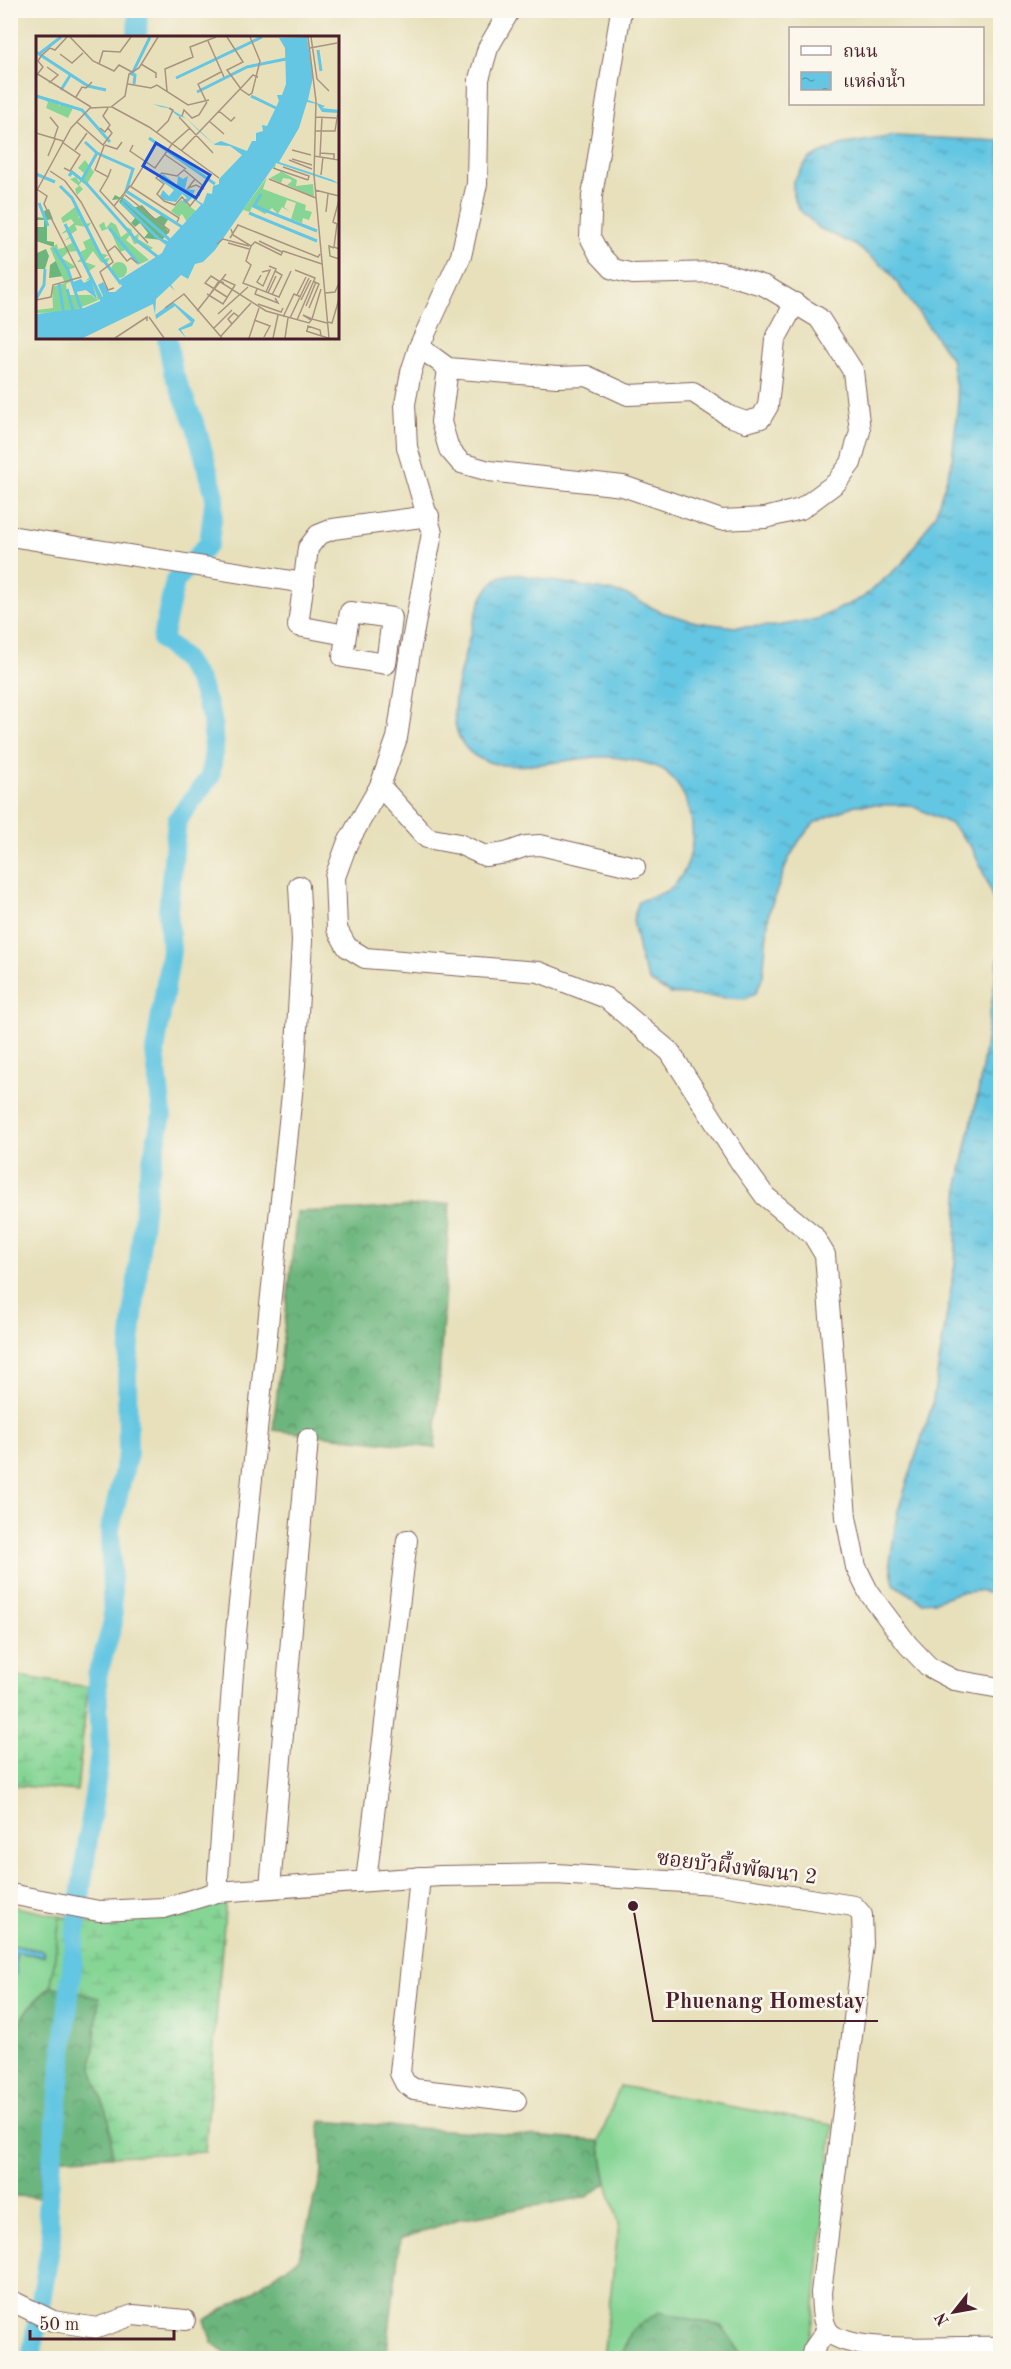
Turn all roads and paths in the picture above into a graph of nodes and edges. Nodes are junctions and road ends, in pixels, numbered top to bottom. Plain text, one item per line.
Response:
1 (510, 10) edge
2 (621, 10) edge
3 (795, 303) junction
4 (419, 347) junction
5 (448, 368) junction
6 (429, 516) junction
7 (10, 536) edge
8 (304, 583) junction
9 (346, 635) dead end
10 (380, 786) junction
11 (635, 867) dead end
12 (299, 886) dead end
13 (308, 1439) dead end
14 (407, 1540) dead end
15 (1000, 1688) edge
16 (420, 1878) junction
17 (366, 1881) junction
18 (270, 1888) junction
19 (217, 1892) junction
20 (10, 1894) edge
21 (516, 2101) dead end
22 (24, 2307) edge
23 (185, 2319) dead end
24 (827, 2330) junction
25 (1000, 2347) edge
26 (811, 2358) edge

1 - 4 street
2 - 3 street
3 - 5 street
3 - 5 street
4 - 5 street
4 - 6 street
6 - 8 street
6 - 10 street
7 - 8 street
8 - 9 street
10 - 11 street
10 - 15 street
12 - 19 street
13 - 18 street
14 - 17 street
16 - 17 street, ซอยบัวผึ้งพัฒนา 2
16 - 21 street
16 - 24 street, ซอยบัวผึ้งพัฒนา 2
17 - 18 street, ซอยบัวผึ้งพัฒนา 2
18 - 19 street, ซอยบัวผึ้งพัฒนา 2
19 - 20 street, ซอยบัวผึ้งพัฒนา 2
22 - 23 street
24 - 25 street
24 - 26 street

